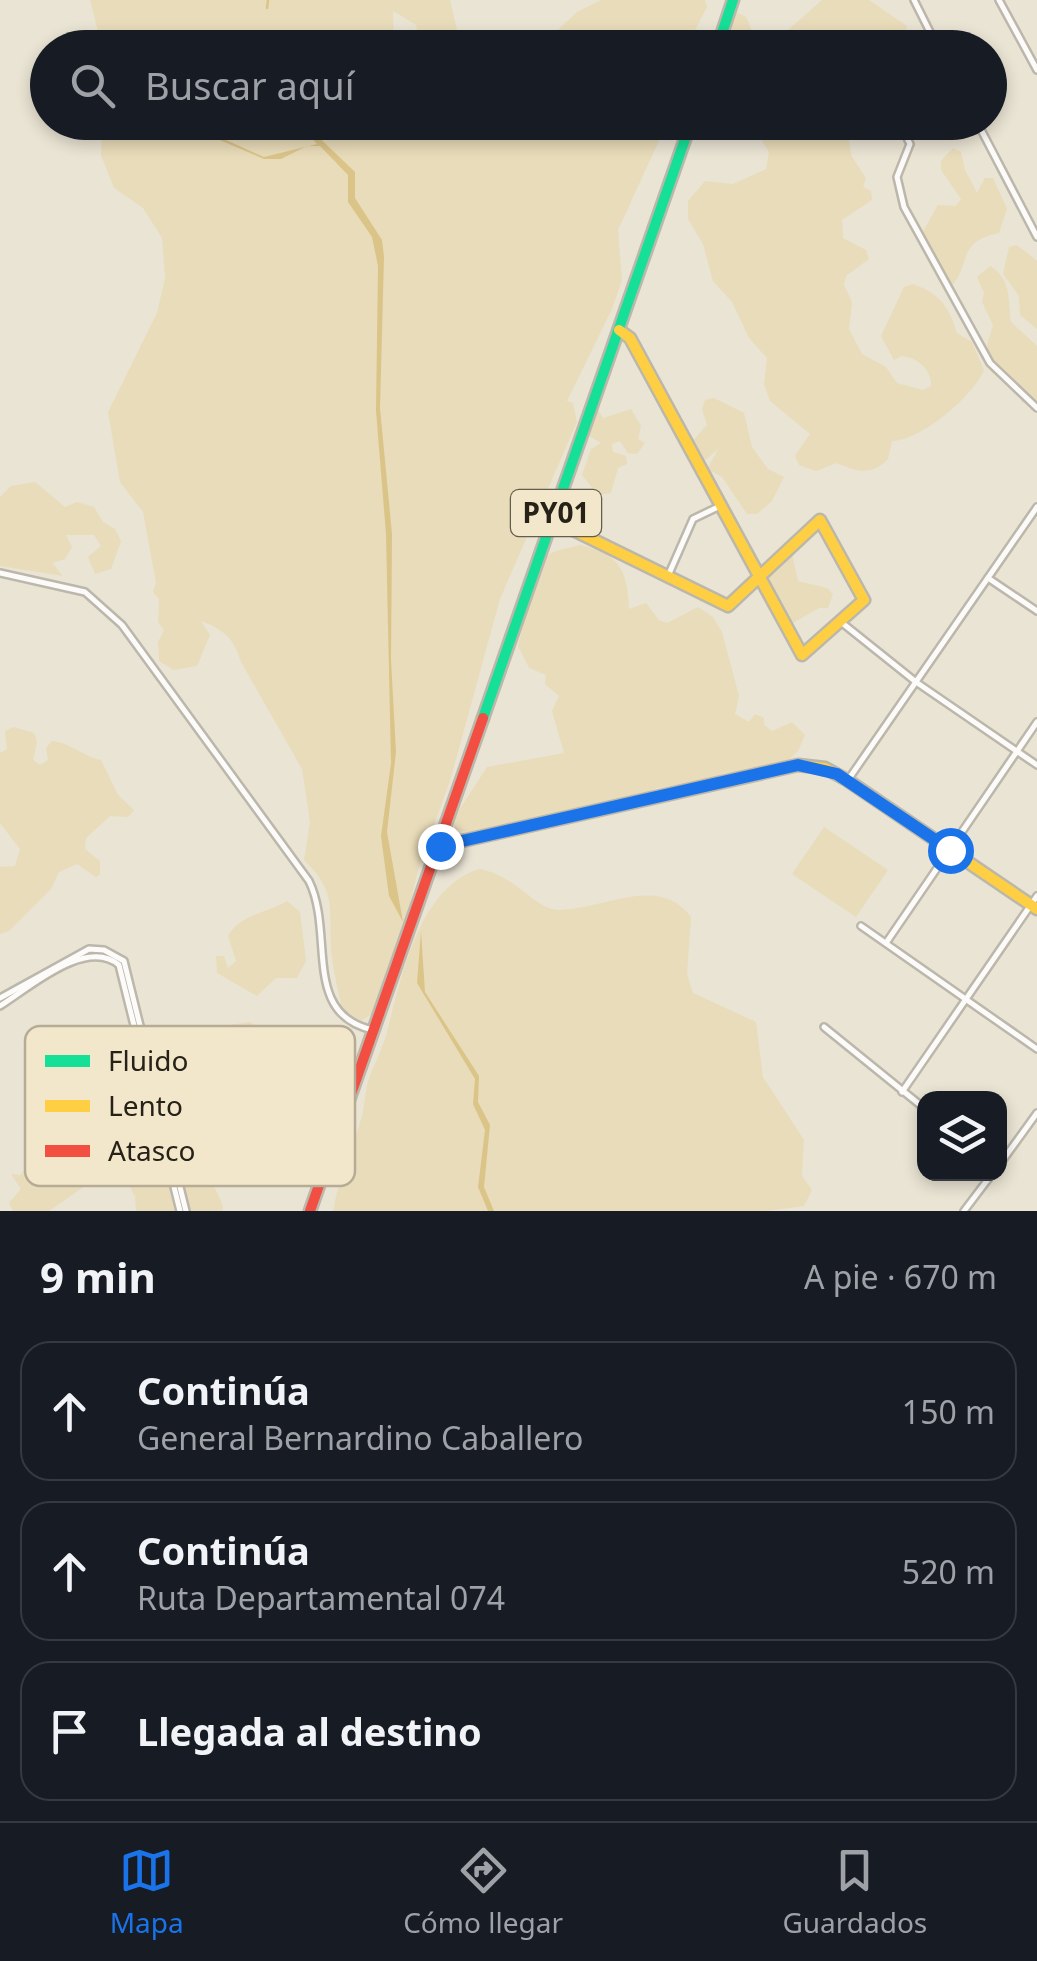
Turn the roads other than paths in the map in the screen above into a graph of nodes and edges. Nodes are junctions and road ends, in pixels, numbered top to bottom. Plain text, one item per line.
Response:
1 (734, 0) edge
2 (914, 0) edge
3 (1000, 0) edge
4 (723, 30) edge
5 (929, 30) edge
6 (1037, 70) edge
7 (685, 140) edge
8 (908, 140) edge
9 (987, 140) edge
10 (1037, 237) edge
11 (619, 330) junction
12 (1037, 408) edge
13 (721, 506) junction
14 (1036, 512) edge
15 (553, 520) junction
16 (0, 574) edge
17 (668, 576) junction
18 (758, 578) junction
19 (988, 578) junction
20 (1037, 611) edge
21 (841, 622) junction
22 (916, 682) junction
23 (1037, 722) edge
24 (1018, 751) junction
25 (1037, 764) edge
26 (847, 780) junction
27 (440, 846) junction
28 (950, 850) junction
29 (1035, 904) edge
30 (862, 926) dead end
31 (886, 943) junction
32 (965, 1000) junction
33 (0, 1002) edge
34 (135, 1026) edge
35 (824, 1027) dead end
36 (375, 1030) junction
37 (1037, 1049) edge
38 (355, 1088) edge
39 (902, 1092) junction
40 (917, 1103) edge
41 (1037, 1113) edge
42 (1007, 1154) edge
43 (987, 1181) edge
44 (176, 1186) edge
45 (321, 1186) edge
46 (324, 1186) edge
47 (183, 1211) edge
48 (310, 1211) edge
49 (320, 1211) edge
50 (964, 1211) edge

1 - 4 main road
2 - 5 street
3 - 6 street
7 - 11 main road, PY01
8 - 12 street
9 - 10 street
11 - 13 main road
11 - 15 main road, PY01
13 - 17 street
13 - 18 main road
14 - 19 street
15 - 17 main road
15 - 27 main road, PY01
16 - 36 street
17 - 18 main road
18 - 21 main road
18 - 21 main road
19 - 20 street
19 - 22 street
21 - 22 street
22 - 24 street
22 - 26 street
23 - 24 street
24 - 25 street
24 - 28 street
26 - 27 main road
26 - 28 main road
27 - 36 main road, PY01
28 - 29 main road
28 - 31 street
29 - 32 street
30 - 31 street
31 - 32 street
32 - 37 street
32 - 39 street
33 - 34 street
35 - 39 street
36 - 38 main road, PY01
39 - 40 street
41 - 42 street
43 - 50 street
44 - 47 street
45 - 48 main road, PY01
46 - 49 main road, PY01

